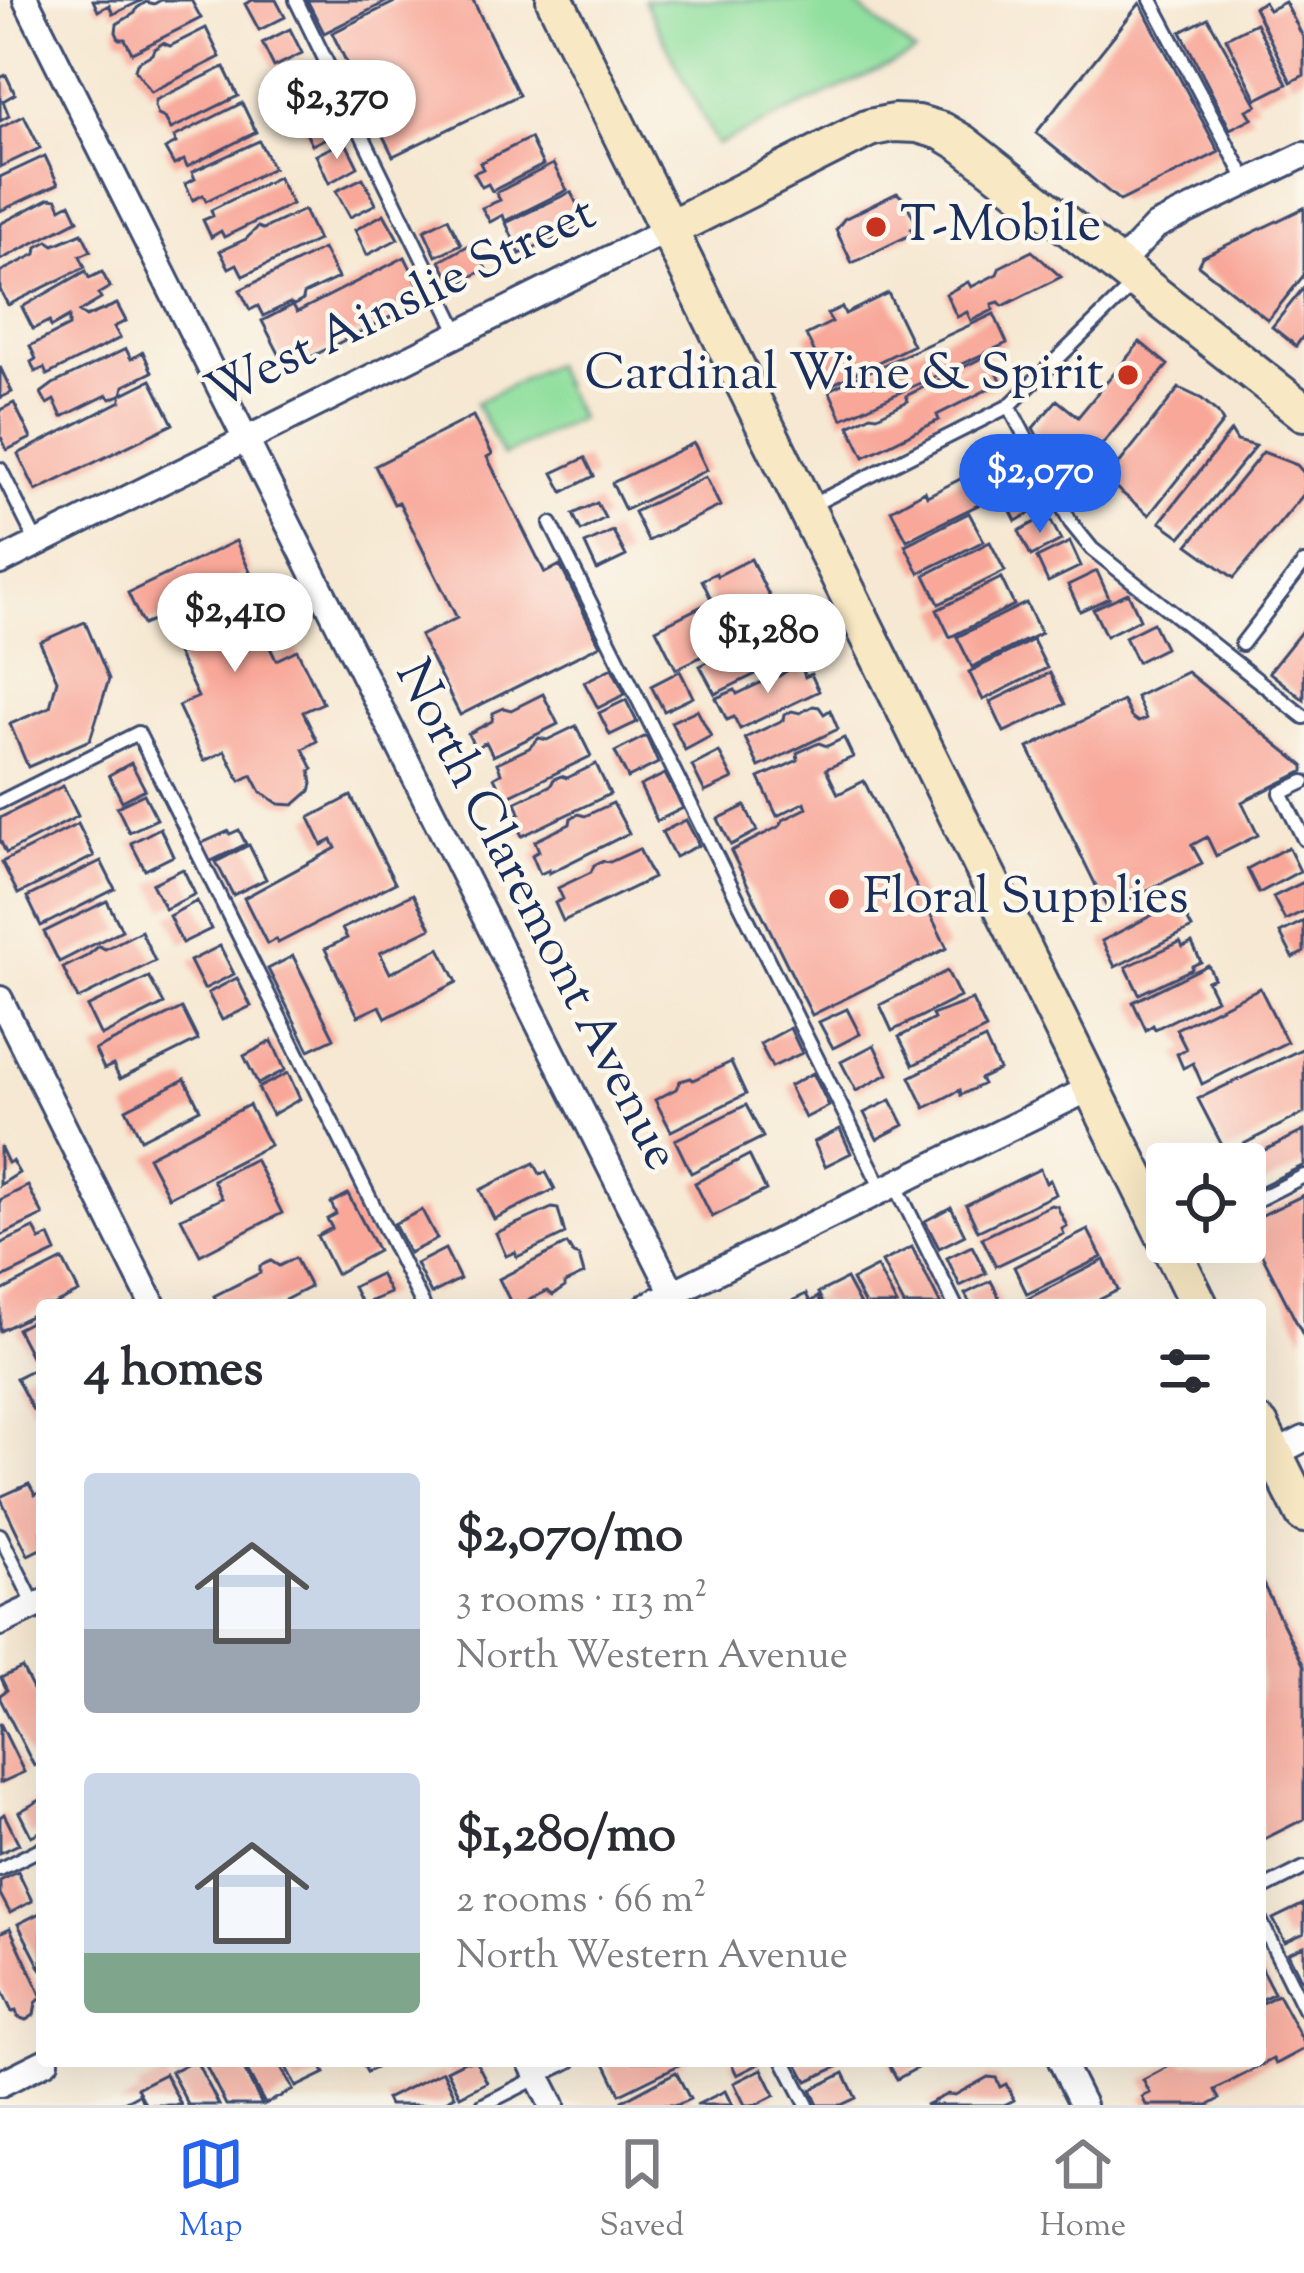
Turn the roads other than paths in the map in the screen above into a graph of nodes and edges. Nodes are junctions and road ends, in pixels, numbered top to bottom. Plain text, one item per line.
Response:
1 (26, 0) edge
2 (296, 0) edge
3 (555, 0) edge
4 (1151, 0) edge
5 (1304, 155) edge
6 (1247, 182) junction
7 (669, 229) junction
8 (1128, 272) junction
9 (460, 333) junction
10 (1009, 406) junction
11 (1304, 412) edge
12 (246, 440) junction
13 (0, 469) edge
14 (804, 508) junction
15 (551, 524) dead end
16 (37, 543) junction
17 (0, 562) edge
18 (1304, 562) edge
19 (1242, 644) dead end
20 (1304, 717) edge
21 (1304, 782) edge
22 (0, 802) edge
23 (1304, 839) edge
24 (0, 999) edge
25 (1091, 1088) junction
26 (1304, 1176) edge
27 (889, 1187) junction
28 (1266, 1195) edge
29 (1146, 1197) edge
30 (1179, 1263) edge
31 (673, 1293) junction
32 (149, 1299) edge
33 (420, 1299) edge
34 (660, 1299) edge
35 (952, 1299) edge
36 (1196, 1299) edge
37 (1275, 1445) edge
38 (1304, 1514) edge
39 (0, 1535) edge
40 (36, 1599) edge
41 (36, 1605) edge
42 (0, 1623) edge
43 (36, 1851) edge
44 (1304, 1868) edge
45 (0, 1869) edge
46 (1266, 1887) edge
47 (1266, 1932) edge
48 (1304, 2009) edge
49 (36, 2066) edge
50 (787, 2067) edge
51 (1064, 2067) edge
52 (534, 2069) edge
53 (0, 2084) edge
54 (483, 2105) edge
55 (552, 2105) edge
56 (807, 2105) edge
57 (1083, 2105) edge

1 - 12 street, North Claremont Avenue
2 - 9 lane
3 - 7 main road
4 - 6 lane
5 - 6 street
6 - 8 street
7 - 8 main road, West Ainslie Street
7 - 9 street, West Ainslie Street
7 - 14 main road
8 - 10 lane
8 - 11 main road, West Ainslie Street
9 - 12 street, West Ainslie Street
10 - 14 lane
10 - 20 lane
12 - 16 street, West Ainslie Street
12 - 31 street, North Claremont Avenue
13 - 16 lane
14 - 25 main road
15 - 27 lane
16 - 17 street, West Ainslie Street
18 - 19 lane
21 - 23 lane
22 - 33 lane
24 - 32 street
25 - 27 street
25 - 29 main road
26 - 28 lane
27 - 31 street
27 - 35 lane
30 - 36 main road
31 - 34 street
37 - 38 main road
39 - 40 lane
41 - 42 street
43 - 45 lane
44 - 46 lane
47 - 48 lane
49 - 53 street
50 - 56 lane
51 - 57 street
52 - 54 lane
52 - 55 street

